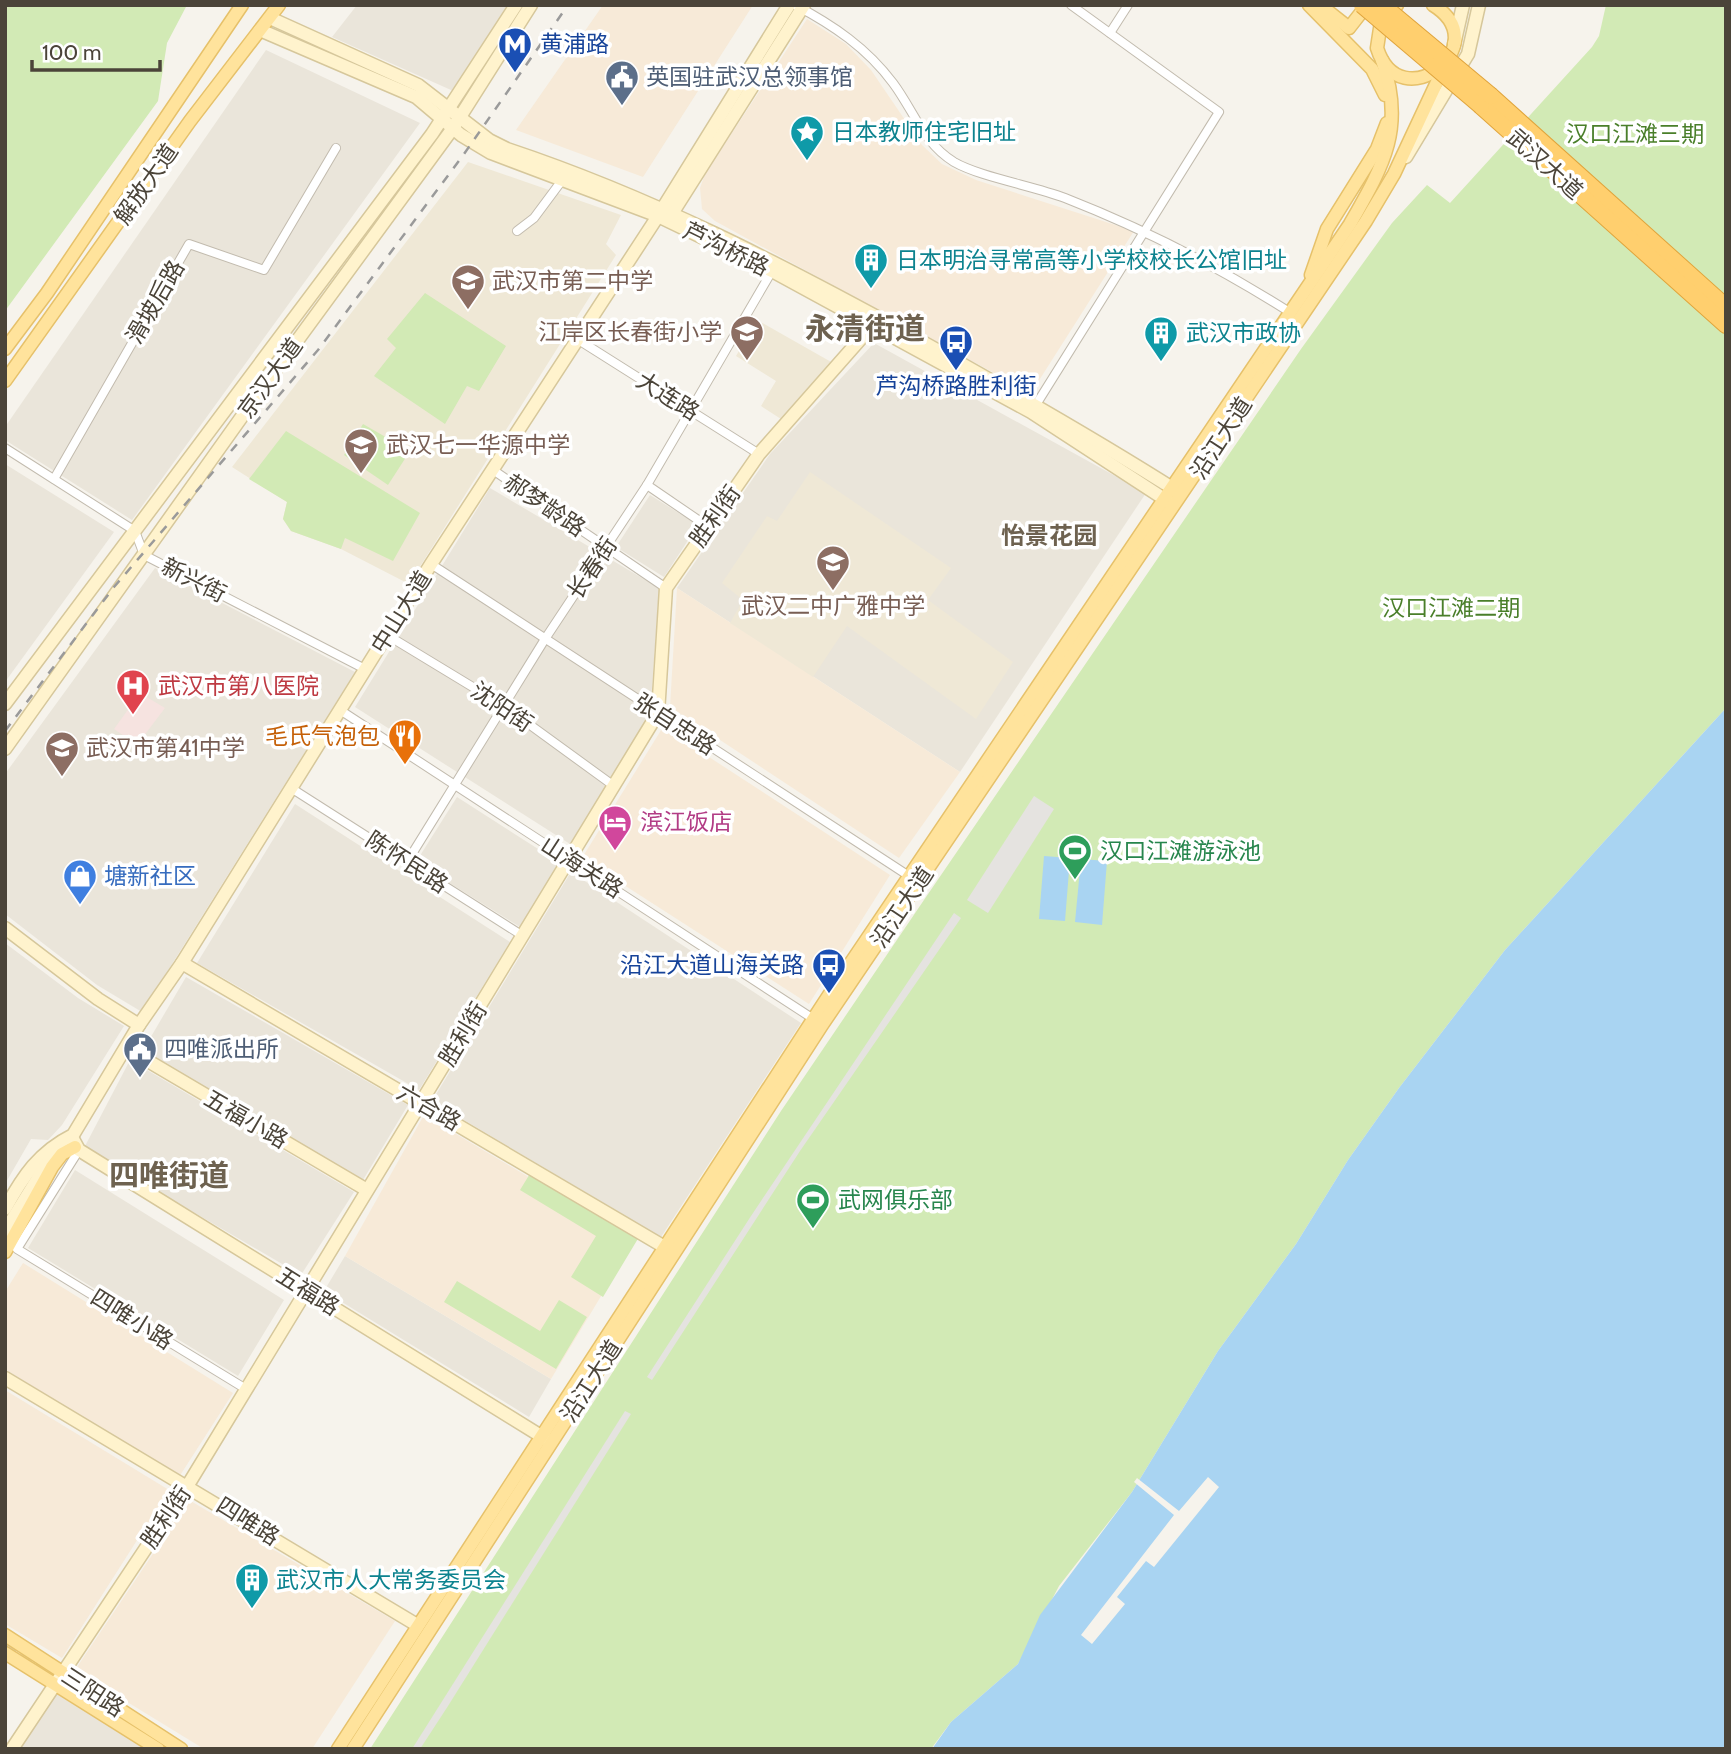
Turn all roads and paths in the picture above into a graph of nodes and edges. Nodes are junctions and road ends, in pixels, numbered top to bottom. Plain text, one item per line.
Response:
1 (242, 5) edge
2 (279, 5) edge
3 (516, 5) edge
4 (531, 5) edge
5 (1071, 5) edge
6 (1128, 5) edge
7 (1309, 5) edge
8 (1320, 5) edge
9 (1433, 5) edge
10 (1463, 5) edge
11 (1479, 5) edge
12 (798, 6) edge
13 (1378, 6) edge
14 (270, 18) junction
15 (260, 30) junction
16 (1110, 33) junction
17 (1454, 45) junction
18 (1382, 60) junction
19 (1446, 64) junction
20 (1393, 102) junction
21 (444, 112) junction
22 (1389, 117) junction
23 (456, 123) junction
24 (336, 148) dead end
25 (1394, 174) junction
26 (563, 179) junction
27 (664, 214) junction
28 (517, 231) dead end
29 (1145, 231) junction
30 (772, 271) junction
31 (1306, 291) junction
32 (1726, 307) edge
33 (1291, 313) junction
34 (877, 322) junction
35 (1726, 326) edge
36 (578, 339) junction
37 (5, 349) edge
38 (5, 383) edge
39 (1034, 408) junction
40 (690, 409) junction
41 (5, 448) edge
42 (759, 454) junction
43 (493, 470) junction
44 (54, 479) junction
45 (647, 485) junction
46 (1174, 497) junction
47 (707, 526) junction
48 (135, 531) junction
49 (606, 547) junction
50 (144, 555) junction
51 (431, 564) junction
52 (666, 587) junction
53 (387, 635) junction
54 (545, 639) junction
55 (365, 669) junction
56 (5, 704) edge
57 (504, 706) junction
58 (340, 710) junction
59 (658, 713) junction
60 (5, 749) edge
61 (457, 786) junction
62 (614, 786) junction
63 (291, 788) junction
64 (570, 859) junction
65 (407, 862) junction
66 (914, 879) junction
67 (5, 928) edge
68 (523, 936) junction
69 (182, 963) junction
70 (818, 1022) junction
71 (139, 1025) junction
72 (126, 1048) junction
73 (421, 1102) junction
74 (75, 1144) junction
75 (367, 1191) junction
76 (5, 1209) edge
77 (5, 1231) edge
78 (11, 1250) edge
79 (669, 1250) junction
80 (306, 1290) junction
81 (5, 1378) edge
82 (246, 1389) junction
83 (546, 1439) junction
84 (188, 1485) junction
85 (417, 1625) junction
86 (5, 1635) edge
87 (5, 1653) edge
88 (62, 1672) junction
89 (55, 1685) junction
90 (12, 1749) edge
91 (158, 1749) edge
92 (181, 1749) edge
93 (338, 1749) edge
94 (353, 1749) edge

1 - 37 main road, 解放大道
2 - 14 main road, 解放大道
3 - 21 main road, 京汉大道
4 - 23 main road, 京汉大道
5 - 16 street
6 - 16 street
7 - 22 main road
8 - 13 main road
9 - 17 main road
10 - 17 main road
11 - 25 main road
12 - 27 main road, 中山大道
12 - 29 street
13 - 18 main road, 沿江大道
13 - 32 highway, 武汉大道, bridge
13 - 35 highway, 武汉大道, bridge
14 - 15 main road, 解放大道
14 - 21 main road, 芦沟桥路
15 - 21 main road, 芦沟桥路
15 - 38 main road, 解放大道
16 - 29 street
17 - 19 main road, 沿江大道
18 - 19 main road
18 - 20 main road, 沿江大道
19 - 25 main road, 沿江大道
20 - 22 main road
20 - 31 main road, 沿江大道
21 - 23 main road, 芦沟桥路
21 - 48 main road, 京汉大道
22 - 31 main road
23 - 26 main road, 芦沟桥路
23 - 27 main road, 芦沟桥路
23 - 50 main road, 京汉大道
24 - 44 street, 滑坡后路
25 - 46 main road, 沿江大道
26 - 27 main road, 芦沟桥路
26 - 28 street
27 - 30 main road, 芦沟桥路
27 - 34 main road, 芦沟桥路
27 - 36 main road, 中山大道
29 - 33 street
29 - 39 street
30 - 34 main road, 芦沟桥路
30 - 40 street, 长春街
31 - 33 main road, 沿江大道
33 - 46 main road, 沿江大道
34 - 39 main road, 芦沟桥路
34 - 42 main road, 胜利街
36 - 40 street, 大连路
36 - 43 main road, 中山大道
39 - 46 main road, 芦沟桥路
40 - 42 street, 大连路
40 - 45 street, 长春街
41 - 44 street
42 - 47 main road, 胜利街
43 - 49 street, 郝梦龄路
43 - 51 main road, 中山大道
44 - 48 street
45 - 47 street
45 - 49 street, 长春街
46 - 66 main road, 沿江大道
47 - 52 main road, 胜利街
48 - 50 street, 新兴街
48 - 56 main road, 京汉大道
49 - 52 street, 郝梦龄路
49 - 54 street, 长春街
50 - 55 street, 新兴街
50 - 60 main road, 京汉大道
51 - 53 main road, 中山大道
51 - 54 street, 张自忠路
52 - 59 main road, 胜利街
53 - 55 main road, 中山大道
53 - 57 street, 沈阳街
54 - 57 street, 长春街
54 - 59 street, 张自忠路
55 - 58 main road, 中山大道
57 - 61 street, 长春街
57 - 62 street, 沈阳街
58 - 61 street, 山海关路
58 - 63 main road, 中山大道
59 - 62 main road, 胜利街
59 - 66 street, 张自忠路
61 - 64 street, 山海关路
61 - 65 street, 长春街
62 - 64 main road, 胜利街
63 - 65 street, 陈怀民路
63 - 69 main road, 中山大道
64 - 68 main road, 胜利街
64 - 70 street, 山海关路
65 - 68 street, 陈怀民路
66 - 70 main road, 沿江大道
67 - 71 main road
68 - 73 main road, 胜利街
69 - 71 main road, 中山大道
69 - 73 main road, 六合路
70 - 79 main road, 沿江大道
71 - 72 main road, 中山大道
72 - 74 main road, 中山大道
72 - 75 main road, 五福小路
73 - 75 main road, 胜利街
73 - 79 main road, 六合路
74 - 76 main road, 中山大道
74 - 77 main road, 中山大道
74 - 78 main road
74 - 80 main road, 五福路
75 - 80 main road, 胜利街
78 - 82 street, 四唯小路
79 - 83 main road, 沿江大道
80 - 82 main road, 胜利街
80 - 83 main road, 五福路
81 - 84 main road, 四唯路
82 - 84 main road, 胜利街
83 - 85 main road, 沿江大道
83 - 94 main road, 沿江大道
84 - 85 main road, 四唯路
84 - 88 main road, 胜利街
85 - 93 main road, 沿江大道
86 - 88 main road, 三阳路
87 - 89 main road, 三阳路
88 - 89 main road, 胜利街
88 - 92 main road, 三阳路
89 - 90 main road, 胜利街
89 - 91 main road, 三阳路

